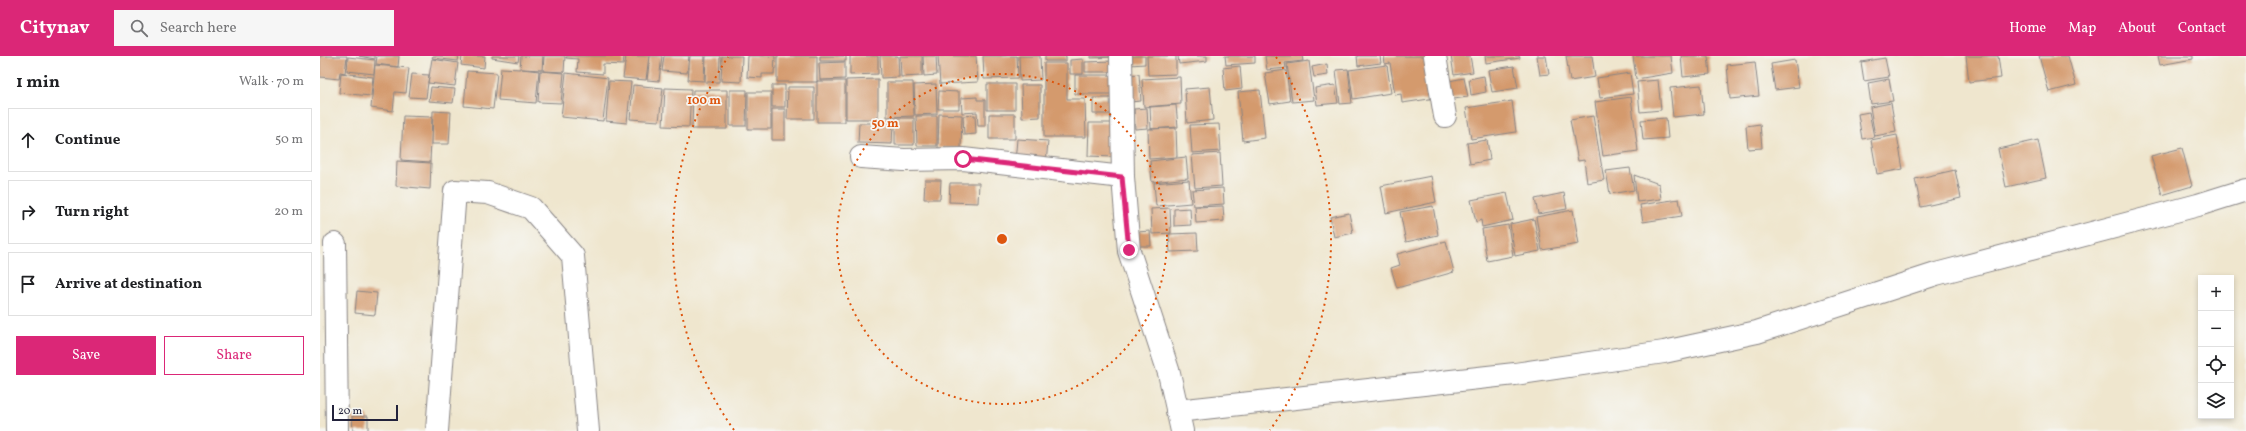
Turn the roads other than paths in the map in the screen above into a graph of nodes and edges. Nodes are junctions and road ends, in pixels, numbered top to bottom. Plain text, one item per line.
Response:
1 (1121, 56) edge
2 (1435, 56) edge
3 (1445, 116) dead end
4 (861, 157) dead end
5 (1122, 177) junction
6 (2246, 190) edge
7 (335, 244) dead end
8 (1180, 421) edge
9 (337, 431) edge
10 (437, 431) edge
11 (588, 431) edge

1 - 5 street
2 - 3 street
4 - 5 street
5 - 8 street
6 - 8 street
7 - 9 street
10 - 11 street

